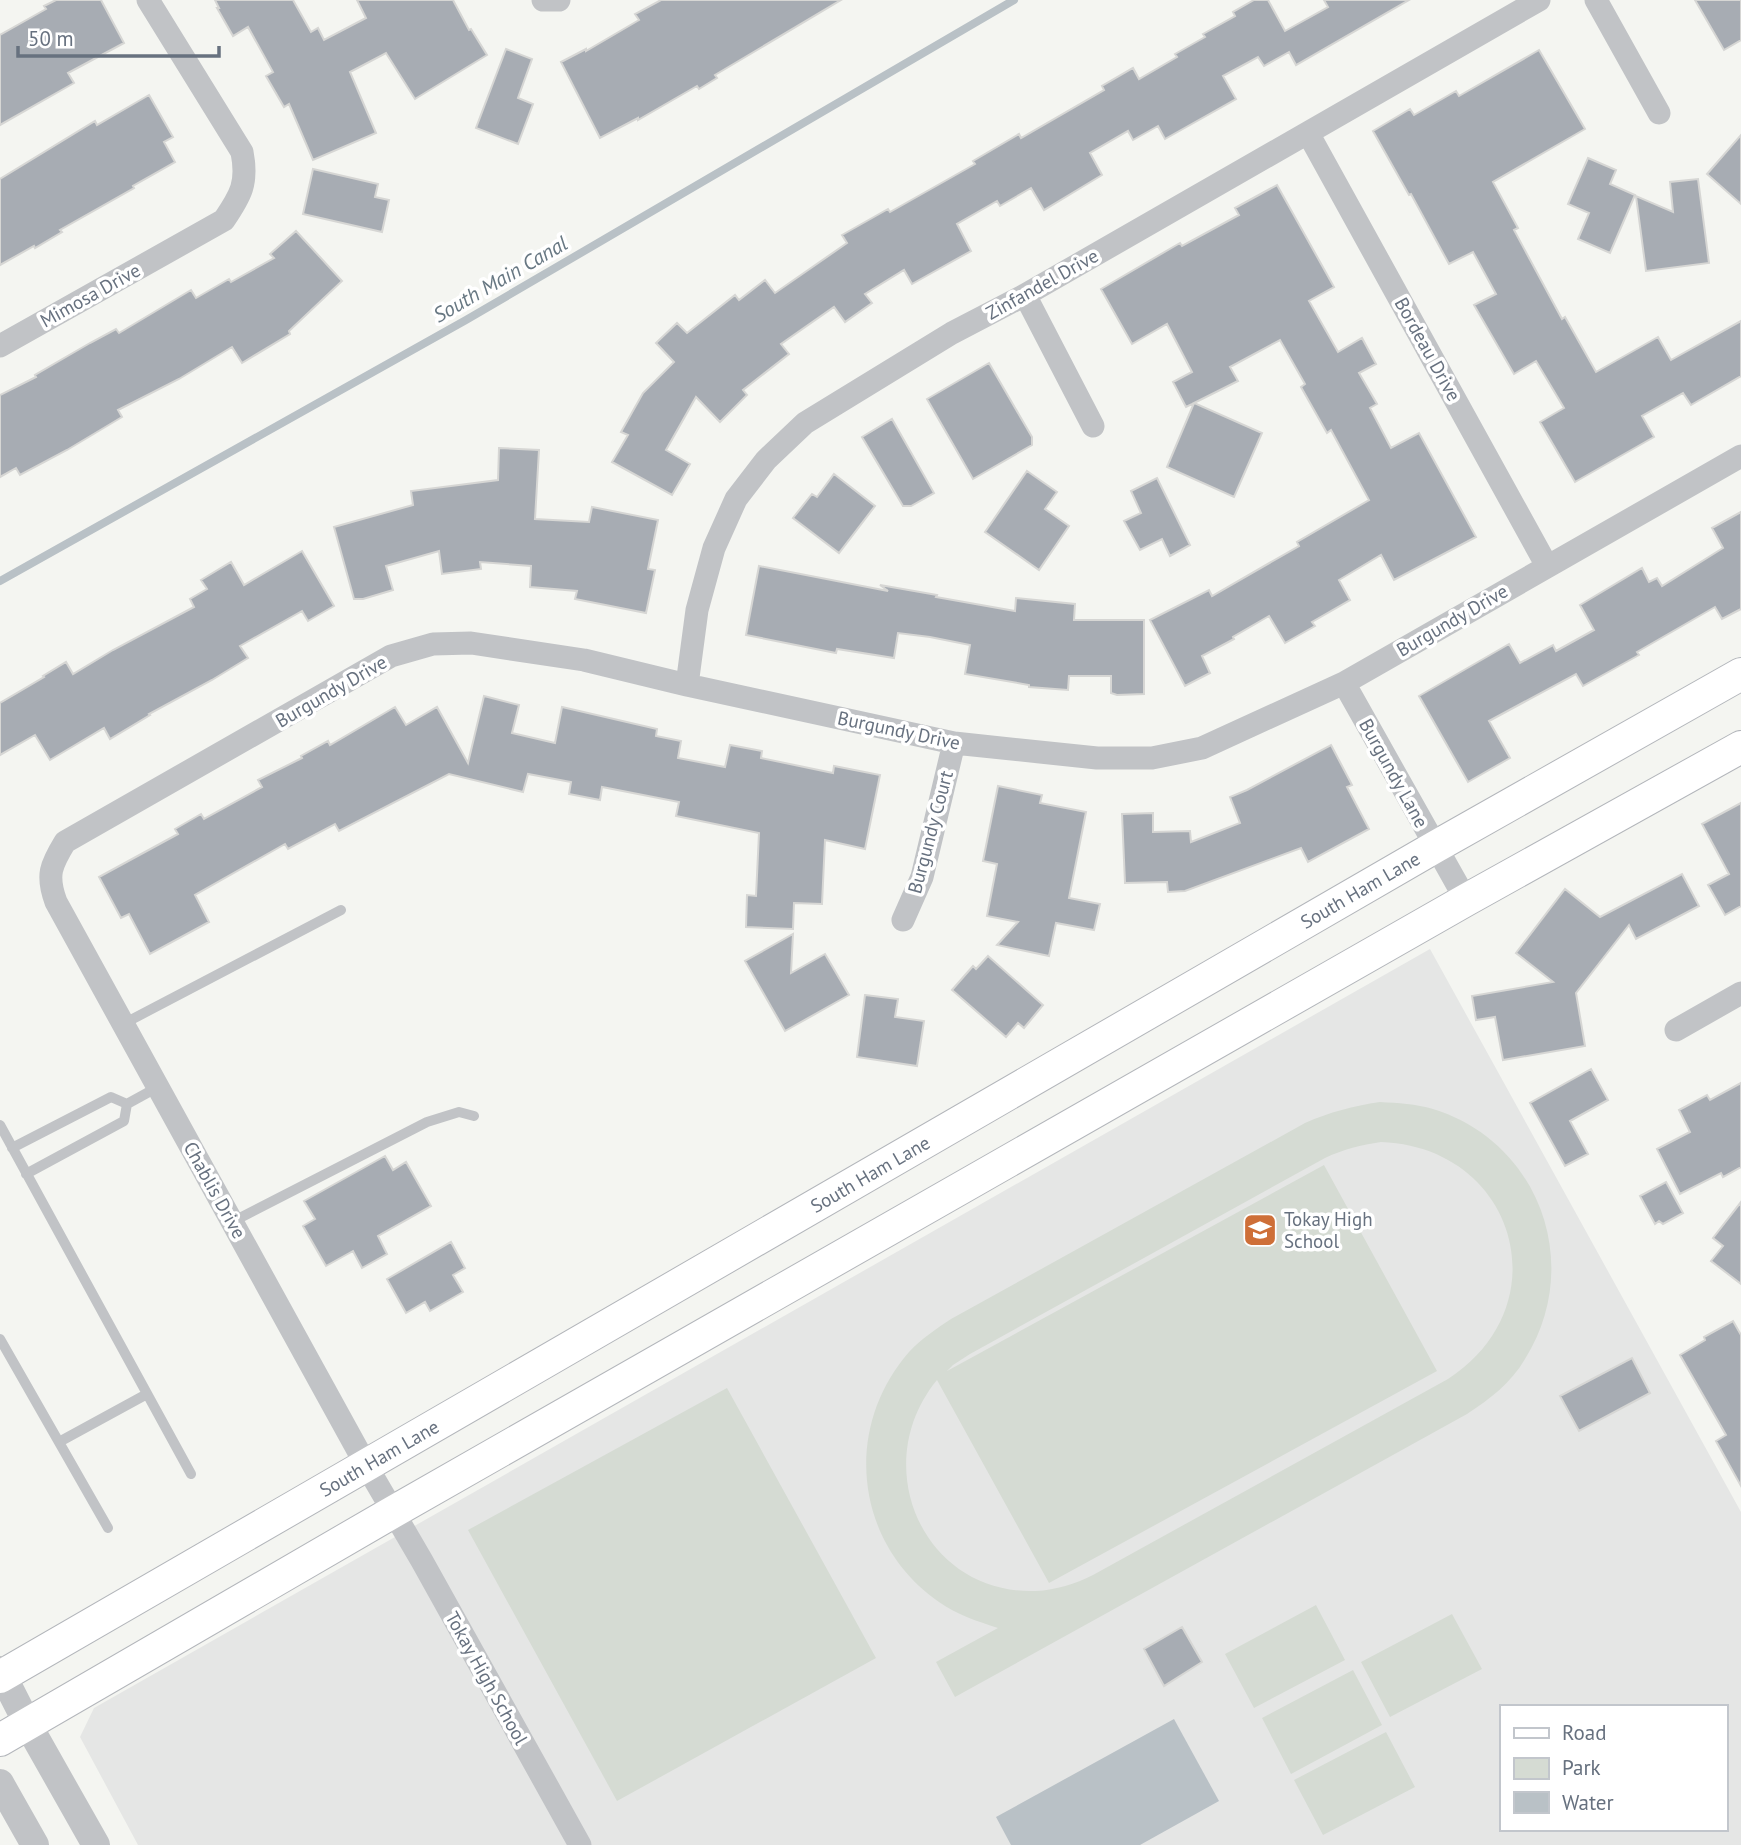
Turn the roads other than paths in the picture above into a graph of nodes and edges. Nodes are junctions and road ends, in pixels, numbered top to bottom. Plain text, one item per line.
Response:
1 (148, 0) edge
2 (543, 0) edge
3 (559, 0) edge
4 (1539, 0) edge
5 (1596, 0) edge
6 (1659, 113) dead end
7 (1308, 132) junction
8 (1025, 295) junction
9 (0, 346) edge
10 (1093, 426) dead end
11 (1741, 456) edge
12 (1548, 566) junction
13 (1739, 682) edge
14 (1344, 683) junction
15 (687, 685) junction
16 (954, 743) junction
17 (1741, 747) edge
18 (1435, 847) junction
19 (52, 864) joint
20 (1466, 900) junction
21 (341, 910) dead end
22 (903, 920) dead end
23 (1741, 993) edge
24 (123, 1024) junction
25 (1676, 1030) dead end
26 (158, 1087) junction
27 (128, 1104) junction
28 (474, 1116) dead end
29 (0, 1125) edge
30 (12, 1148) junction
31 (26, 1174) junction
32 (232, 1222) junction
33 (0, 1339) edge
34 (146, 1394) junction
35 (59, 1443) junction
36 (366, 1465) junction
37 (191, 1474) dead end
38 (393, 1512) junction
39 (108, 1528) dead end
40 (1, 1674) edge
41 (27, 1723) junction
42 (0, 1740) edge
43 (0, 1783) edge
44 (35, 1845) edge
45 (96, 1845) edge
46 (580, 1845) edge

1 - 9 street, Mimosa Drive
2 - 3 street
4 - 7 street, Zinfandel Drive
5 - 6 street
7 - 8 street, Zinfandel Drive
7 - 12 street, Bordeau Drive
8 - 10 street
8 - 15 street, Zinfandel Drive
11 - 12 street, Burgundy Drive
12 - 14 street, Burgundy Drive
13 - 18 main road, South Ham Lane
14 - 16 street, Burgundy Drive
14 - 18 street, Burgundy Lane
15 - 16 street, Burgundy Drive
15 - 19 street, Burgundy Drive
16 - 22 street, Burgundy Court
17 - 20 main road
18 - 20 street, Burgundy Lane
18 - 36 main road, South Ham Lane
19 - 24 street, Chablis Drive
20 - 38 main road
21 - 24 lane
23 - 25 street
24 - 26 street, Chablis Drive
26 - 27 lane
26 - 32 street, Chablis Drive
27 - 30 lane
27 - 31 lane
28 - 32 lane
29 - 30 lane
30 - 31 lane
31 - 34 lane
32 - 36 street, Chablis Drive
33 - 35 lane
34 - 35 lane
34 - 37 lane
35 - 39 lane
36 - 38 street, Chablis Drive
36 - 40 main road, South Ham Lane
38 - 41 main road
38 - 46 street, Tokay High School
40 - 41 street
41 - 42 main road
41 - 45 street
43 - 44 street

